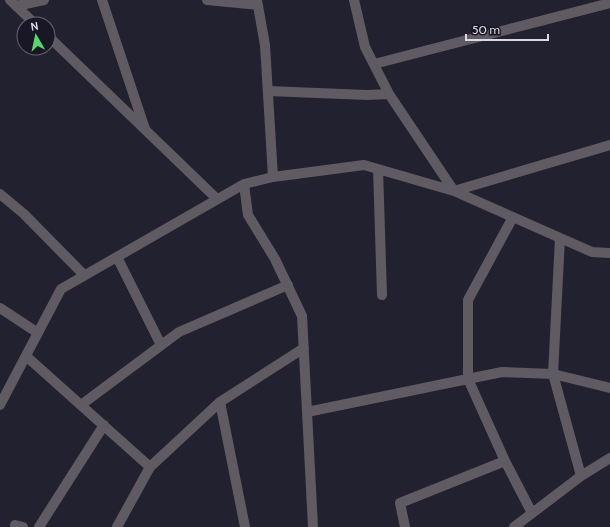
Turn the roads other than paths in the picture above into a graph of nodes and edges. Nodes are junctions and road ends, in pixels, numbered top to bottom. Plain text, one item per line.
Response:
1 (44, 0) edge
2 (102, 0) edge
3 (207, 0) edge
4 (354, 0) edge
5 (13, 3) edge
6 (258, 3) edge
7 (610, 3) edge
8 (27, 16) edge
9 (56, 44) edge
10 (374, 64) junction
11 (268, 91) junction
12 (389, 94) junction
13 (146, 131) junction
14 (610, 145) edge
15 (378, 169) junction
16 (273, 177) junction
17 (244, 184) junction
18 (454, 191) junction
19 (0, 194) edge
20 (217, 199) junction
21 (513, 217) junction
22 (560, 238) junction
23 (610, 253) edge
24 (117, 256) junction
25 (84, 275) junction
26 (288, 285) junction
27 (382, 295) dead end
28 (0, 308) edge
29 (38, 333) junction
30 (162, 345) junction
31 (304, 348) junction
32 (26, 356) junction
33 (553, 374) junction
34 (468, 379) junction
35 (610, 388) edge
36 (220, 402) junction
37 (81, 404) junction
38 (0, 405) edge
39 (307, 412) junction
40 (104, 425) junction
41 (610, 458) edge
42 (506, 461) junction
43 (150, 467) junction
44 (581, 476) junction
45 (532, 513) junction
46 (39, 527) edge
47 (117, 527) edge
48 (245, 527) edge
49 (313, 527) edge
50 (405, 527) edge
51 (514, 527) edge

1 - 5 street
2 - 13 street
3 - 6 street
4 - 10 street
5 - 8 street
6 - 11 street
7 - 10 street
9 - 13 street
10 - 12 street
11 - 12 street
11 - 16 street
12 - 18 street
13 - 20 street
14 - 18 street
15 - 16 street
15 - 18 street
15 - 27 street
16 - 17 street
17 - 20 street
17 - 26 street
18 - 21 street
19 - 25 street
20 - 24 street
21 - 22 street
21 - 34 street
22 - 23 street
22 - 33 street
24 - 25 street
24 - 30 street
25 - 29 street
26 - 30 street
26 - 31 street
28 - 29 street
29 - 32 street
30 - 37 street
31 - 36 street
31 - 39 street
32 - 37 street
32 - 38 street
33 - 34 street
33 - 35 street
33 - 44 street
34 - 39 street
34 - 42 street
36 - 43 street
36 - 48 street
37 - 40 street
39 - 49 street
40 - 43 street
40 - 46 street
41 - 44 street
42 - 45 street
42 - 50 street
43 - 47 street
44 - 45 street
45 - 51 street

